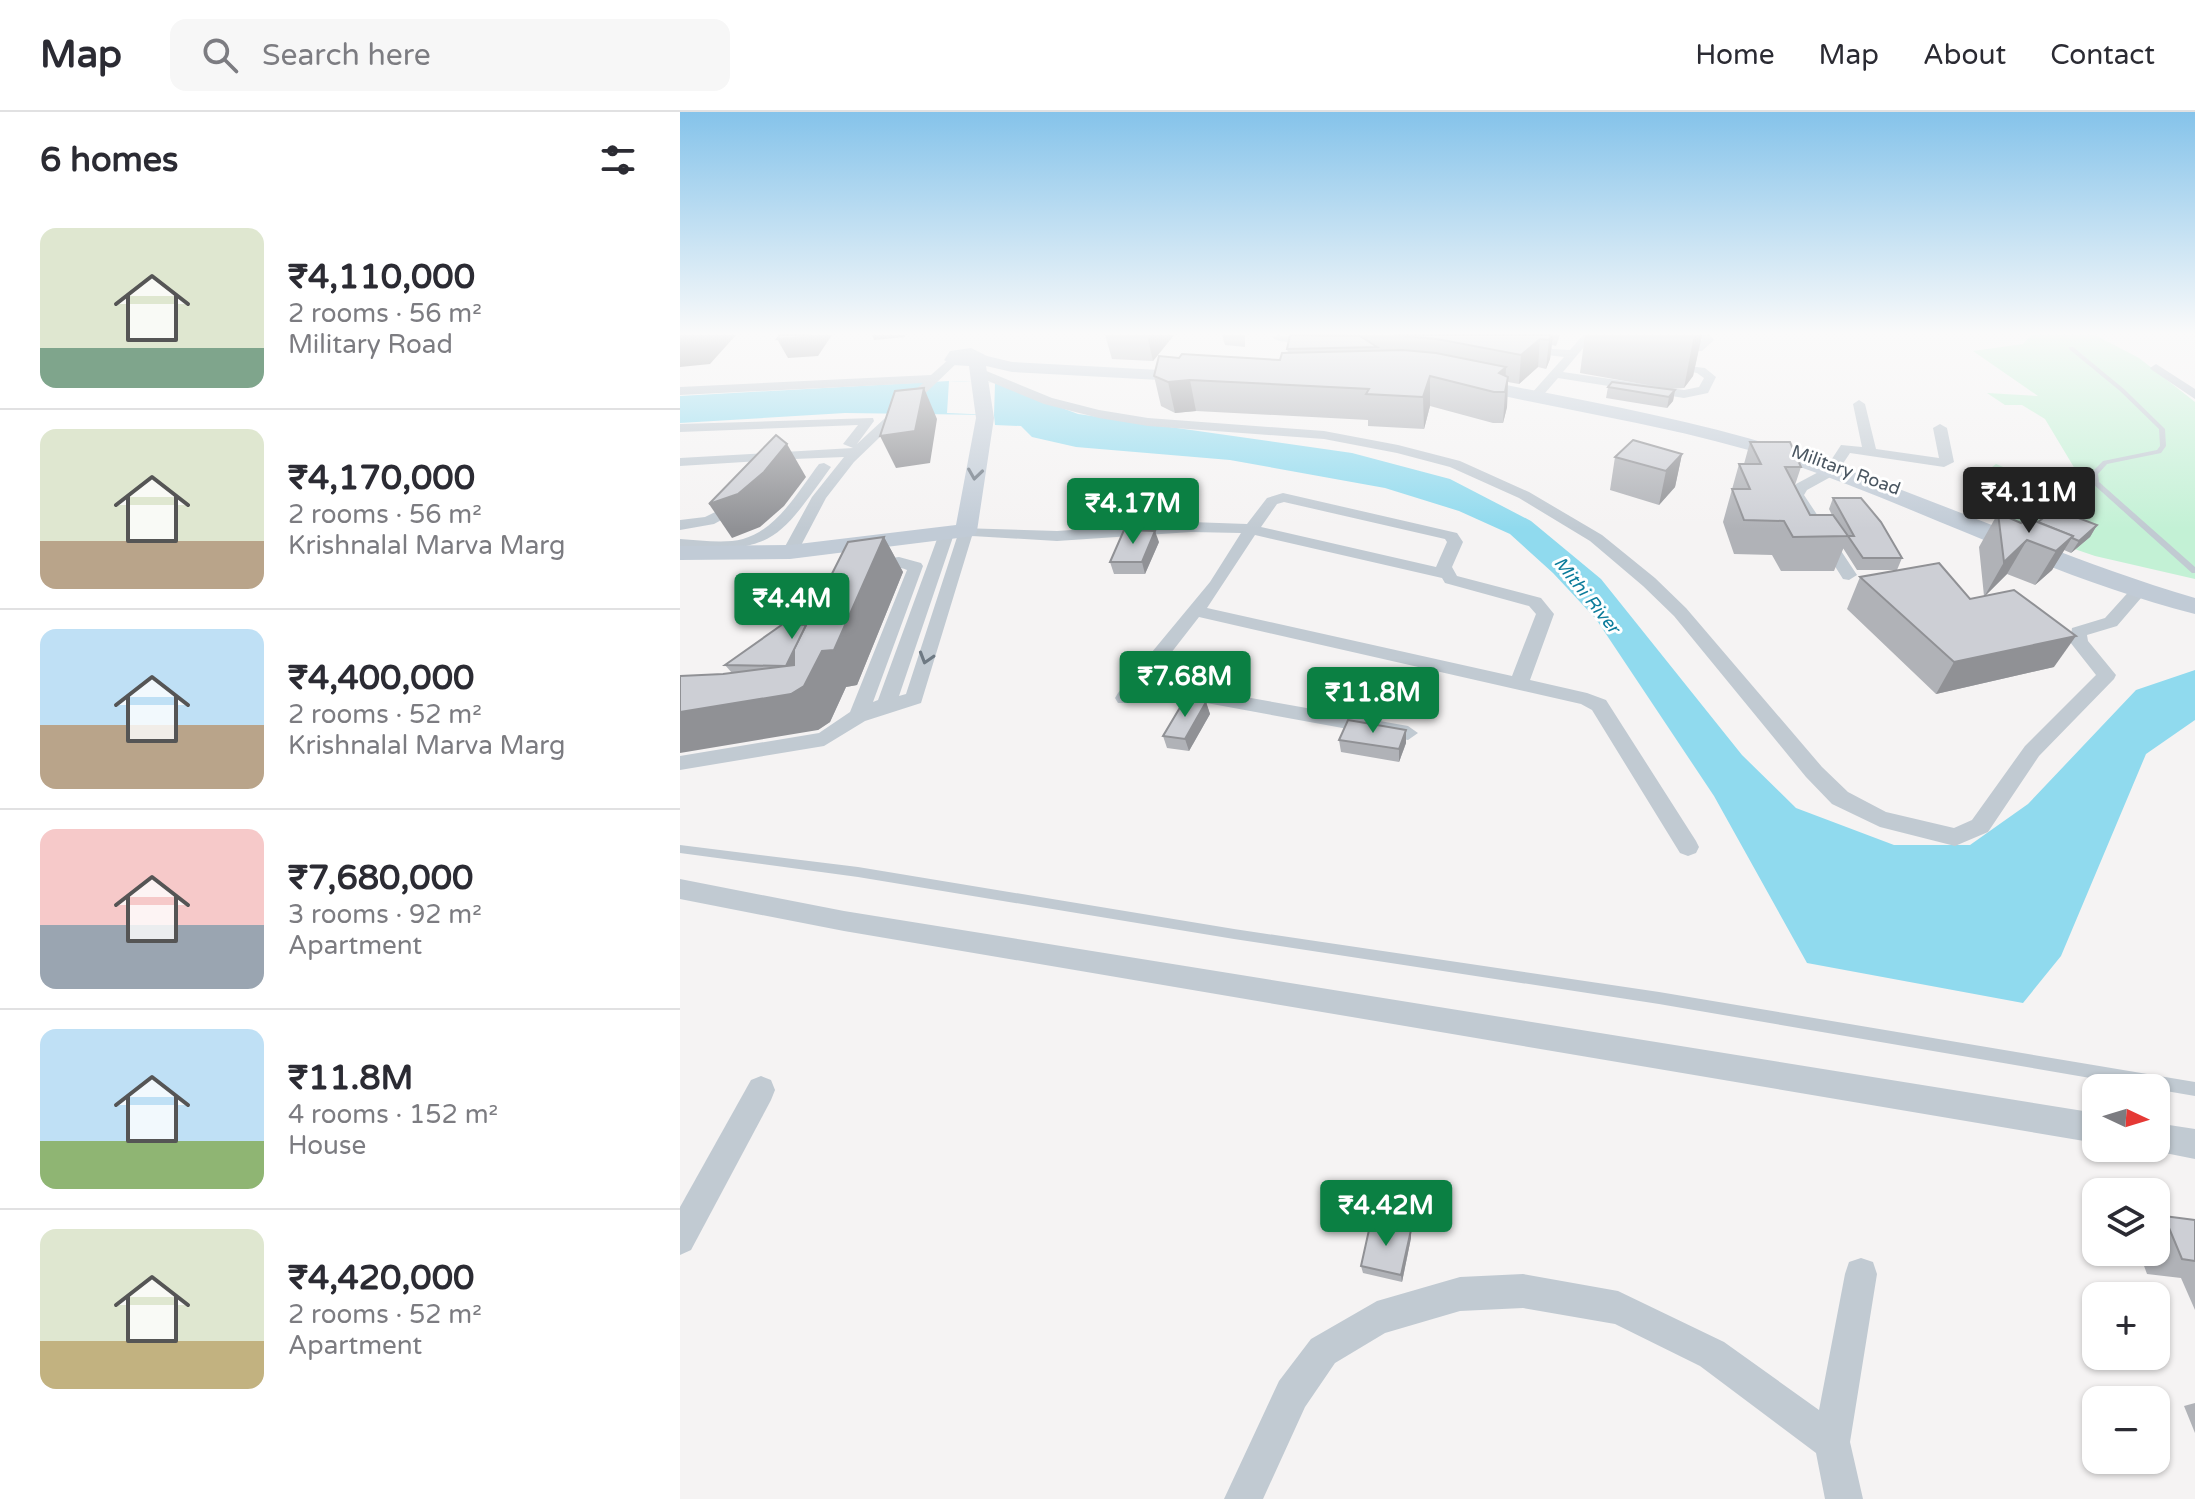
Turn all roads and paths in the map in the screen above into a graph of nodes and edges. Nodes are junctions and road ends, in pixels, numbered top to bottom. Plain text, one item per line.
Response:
1 (911, 400) edge
2 (970, 400) edge
3 (1045, 400) edge
4 (1579, 400) edge
5 (2132, 400) edge
6 (1859, 404) dead end
7 (680, 428) edge
8 (1940, 428) dead end
9 (857, 452) junction
10 (1870, 452) junction
11 (837, 453) junction
12 (790, 455) junction
13 (680, 462) edge
14 (1832, 468) junction
15 (1917, 500) junction
16 (680, 525) edge
17 (1251, 529) junction
18 (956, 532) junction
19 (881, 539) junction
20 (680, 544) edge
21 (790, 552) junction
22 (680, 553) edge
23 (2195, 571) edge
24 (1446, 574) junction
25 (1849, 575) dead end
26 (2139, 591) junction
27 (2195, 594) edge
28 (2195, 606) edge
29 (1195, 611) junction
30 (940, 615) junction
31 (917, 617) junction
32 (1519, 683) junction
33 (890, 703) junction
34 (858, 716) junction
35 (1408, 733) edge
36 (680, 763) edge
37 (1688, 847) dead end
38 (680, 849) edge
39 (680, 889) edge
40 (2195, 1089) edge
41 (761, 1090) dead end
42 (2082, 1126) edge
43 (2170, 1140) edge
44 (2195, 1144) edge
45 (680, 1239) edge
46 (1861, 1274) dead end
47 (1832, 1442) junction
48 (1243, 1499) edge
49 (1844, 1499) edge

1 - 9 street
2 - 18 street
3 - 26 street
4 - 14 street, Military Road
5 - 23 lane
6 - 10 street
7 - 11 street
8 - 10 street
9 - 11 street
9 - 21 street
10 - 14 street
11 - 12 street
11 - 20 street
12 - 13 street
12 - 16 street
14 - 15 street, Military Road
14 - 25 street
15 - 26 street
15 - 27 street, Military Road
17 - 18 street
17 - 24 street
17 - 24 street
17 - 29 street
18 - 19 street
18 - 30 street
18 - 31 street
19 - 21 street
19 - 34 street
21 - 22 street
24 - 32 street
26 - 28 street
29 - 32 street
29 - 35 street
30 - 31 street
30 -> 33 street
31 - 33 street
32 - 37 street
33 - 34 street
34 - 36 street
38 - 40 lane
39 - 42 street
41 - 45 street
43 - 44 street
46 - 47 street
47 - 48 street
47 - 49 street

